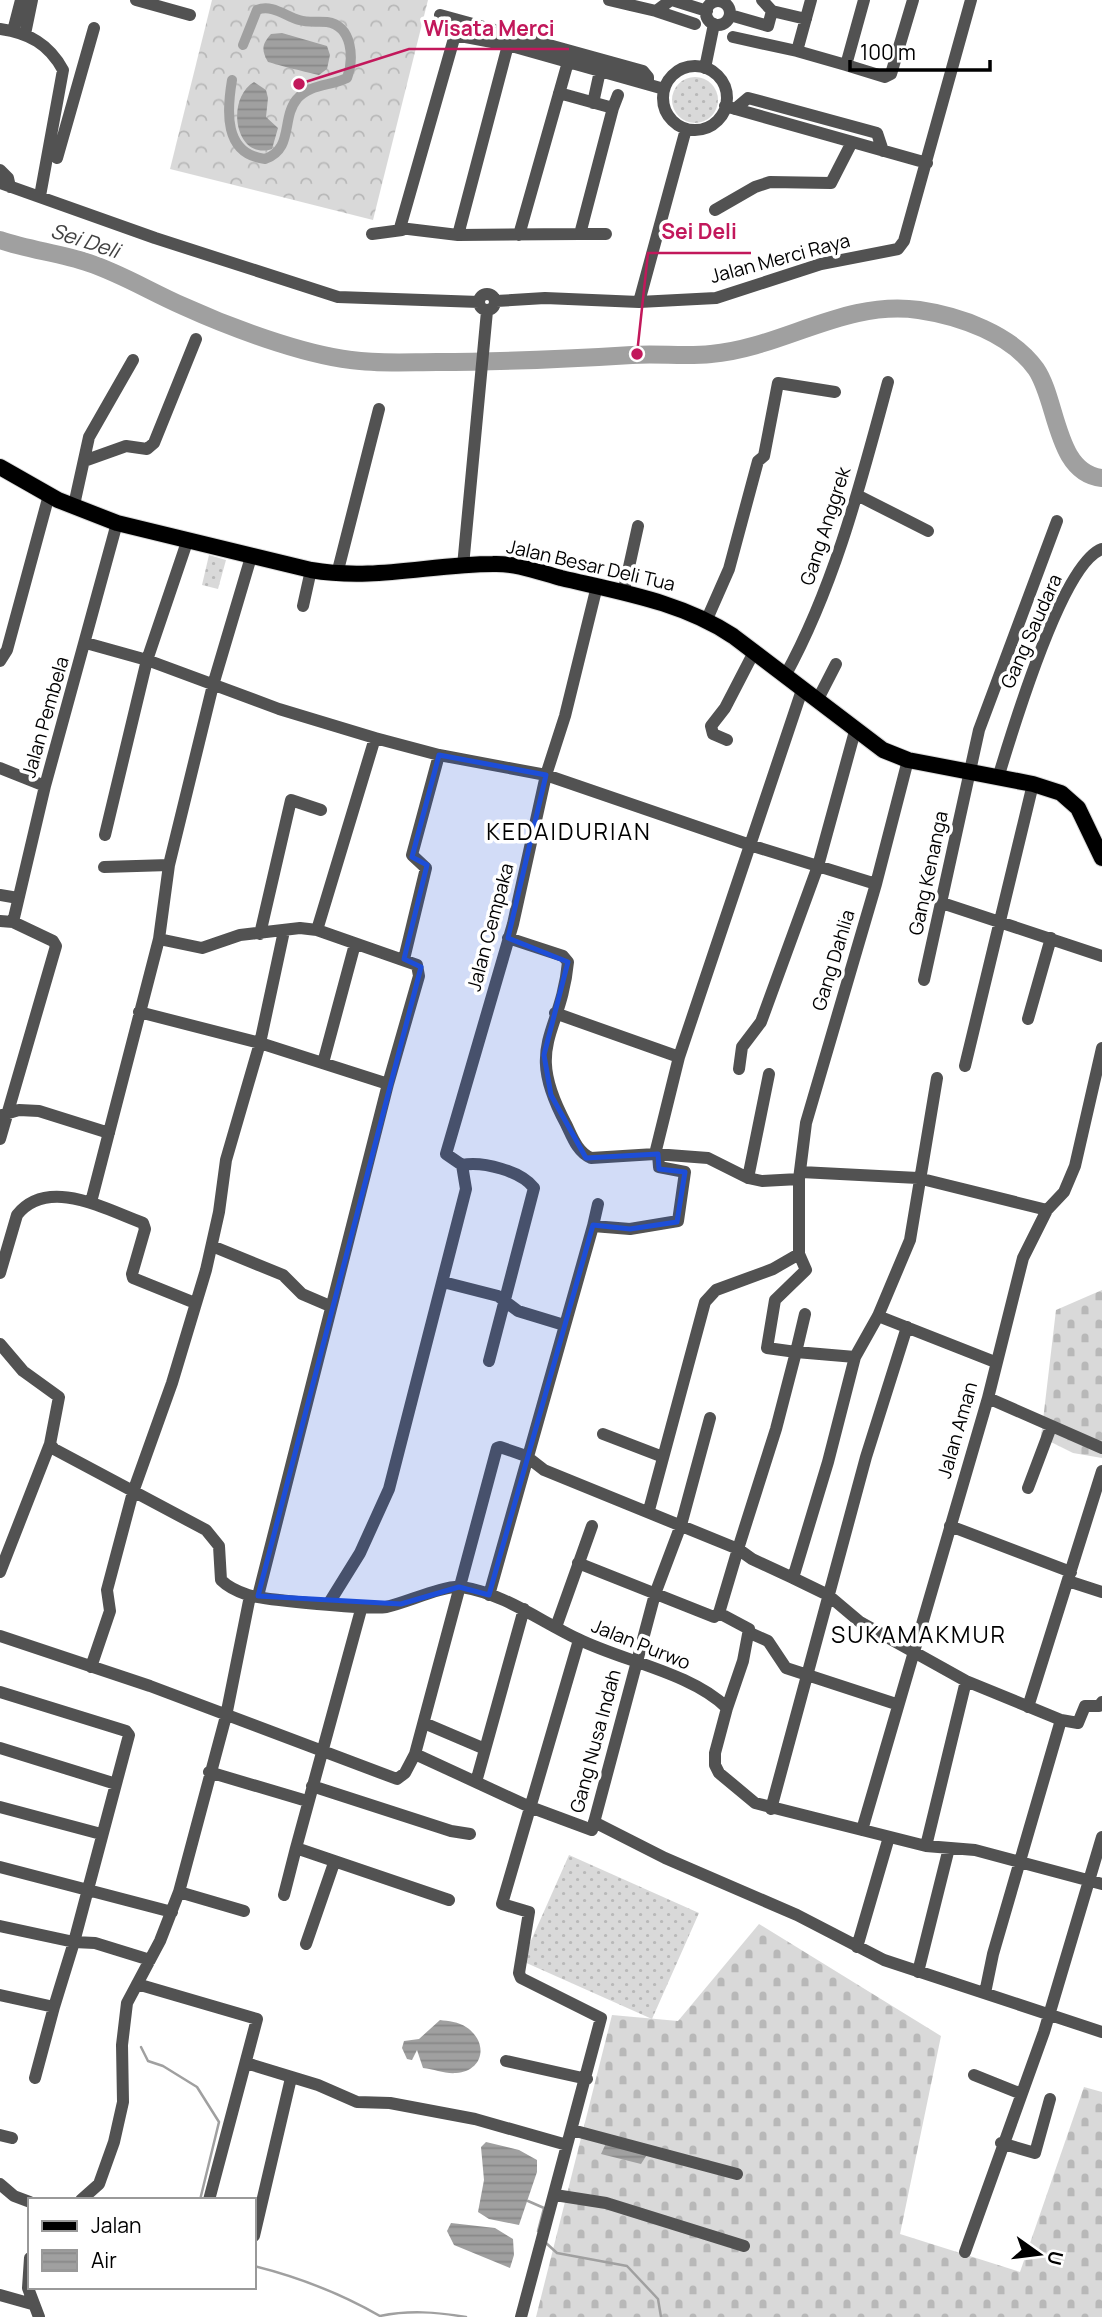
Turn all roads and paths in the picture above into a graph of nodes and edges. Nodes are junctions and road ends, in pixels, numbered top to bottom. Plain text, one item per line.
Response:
1 (21, 0) edge
2 (32, 0) edge
3 (136, 0) edge
4 (609, 0) edge
5 (671, 0) edge
6 (762, 0) edge
7 (811, 0) edge
8 (864, 0) edge
9 (913, 0) edge
10 (971, 0) edge
11 (628, 3) edge
12 (171, 5) edge
13 (707, 10) junction
14 (656, 11) junction
15 (772, 11) junction
16 (190, 15) dead end
17 (440, 15) dead end
18 (730, 15) junction
19 (806, 19) junction
20 (695, 24) dead end
21 (714, 24) junction
22 (768, 26) junction
23 (94, 28) dead end
24 (13, 31) edge
25 (733, 37) dead end
26 (763, 44) junction
27 (508, 45) junction
28 (797, 51) junction
29 (568, 62) junction
30 (846, 65) junction
31 (705, 68) junction
32 (63, 69) junction
33 (82, 71) junction
34 (600, 71) junction
35 (648, 84) junction
36 (664, 89) junction
37 (559, 93) junction
38 (618, 94) dead end
39 (593, 103) junction
40 (613, 108) junction
41 (730, 108) junction
42 (51, 128) junction
43 (686, 129) junction
44 (65, 132) junction
45 (852, 142) junction
46 (883, 151) junction
47 (57, 158) dead end
48 (927, 163) junction
49 (0, 170) edge
50 (5, 185) edge
51 (40, 196) junction
52 (715, 209) dead end
53 (401, 230) junction
54 (372, 234) dead end
55 (519, 234) junction
56 (580, 234) junction
57 (606, 234) dead end
58 (458, 235) junction
59 (639, 302) junction
60 (487, 305) junction
61 (195, 339) dead end
62 (133, 360) dead end
63 (888, 382) dead end
64 (835, 392) dead end
65 (379, 409) dead end
66 (84, 461) junction
67 (0, 467) edge
68 (49, 495) junction
69 (857, 495) junction
70 (74, 505) junction
71 (1057, 521) dead end
72 (117, 523) junction
73 (638, 526) dead end
74 (928, 531) dead end
75 (187, 542) junction
76 (1102, 549) edge
77 (251, 557) junction
78 (463, 566) junction
79 (311, 570) junction
80 (337, 574) junction
81 (597, 586) junction
82 (623, 594) junction
83 (303, 606) dead end
84 (707, 619) junction
85 (86, 643) junction
86 (754, 652) junction
87 (147, 660) junction
88 (0, 662) edge
89 (836, 664) dead end
90 (785, 676) junction
91 (212, 685) junction
92 (803, 690) junction
93 (817, 701) junction
94 (855, 731) junction
95 (374, 738) junction
96 (727, 740) dead end
97 (439, 755) junction
98 (908, 760) junction
99 (0, 768) edge
100 (969, 774) junction
101 (546, 775) junction
102 (998, 778) junction
103 (1033, 784) junction
104 (45, 786) junction
105 (321, 810) dead end
106 (106, 835) dead end
107 (752, 846) junction
108 (1102, 858) edge
109 (169, 865) junction
110 (818, 866) junction
111 (104, 867) dead end
112 (876, 884) junction
113 (0, 895) edge
114 (18, 898) junction
115 (942, 903) junction
116 (6, 921) edge
117 (1002, 921) junction
118 (317, 930) junction
119 (284, 932) junction
120 (260, 934) junction
121 (508, 938) junction
122 (1051, 938) junction
123 (159, 939) junction
124 (355, 943) junction
125 (1102, 956) edge
126 (404, 960) junction
127 (924, 980) dead end
128 (139, 1012) junction
129 (555, 1013) junction
130 (1028, 1019) dead end
131 (260, 1043) junction
132 (1102, 1048) edge
133 (679, 1057) junction
134 (323, 1063) junction
135 (965, 1066) dead end
136 (739, 1069) dead end
137 (769, 1074) dead end
138 (937, 1078) dead end
139 (388, 1084) junction
140 (3, 1115) edge
141 (109, 1133) junction
142 (0, 1139) edge
143 (656, 1154) junction
144 (462, 1165) junction
145 (800, 1176) junction
146 (748, 1178) junction
147 (918, 1178) junction
148 (91, 1202) junction
149 (598, 1205) dead end
150 (1047, 1210) junction
151 (593, 1226) junction
152 (212, 1246) junction
153 (799, 1254) junction
154 (0, 1273) edge
155 (443, 1282) junction
156 (503, 1301) junction
157 (195, 1303) junction
158 (330, 1306) junction
159 (805, 1314) dead end
160 (878, 1315) junction
161 (564, 1325) junction
162 (907, 1327) junction
163 (0, 1344) edge
164 (796, 1352) junction
165 (855, 1357) junction
166 (489, 1361) dead end
167 (995, 1362) junction
168 (988, 1398) junction
169 (710, 1418) dead end
170 (1051, 1427) junction
171 (603, 1434) dead end
172 (51, 1444) junction
173 (1102, 1448) edge
174 (526, 1456) junction
175 (663, 1457) junction
176 (1102, 1471) edge
177 (1028, 1488) dead end
178 (133, 1492) junction
179 (649, 1510) junction
180 (681, 1525) junction
181 (593, 1526) dead end
182 (950, 1526) junction
183 (738, 1549) junction
184 (578, 1563) junction
185 (0, 1572) edge
186 (1070, 1576) junction
187 (793, 1578) junction
188 (459, 1587) junction
189 (1102, 1592) edge
190 (655, 1594) junction
191 (489, 1595) junction
192 (828, 1595) junction
193 (254, 1596) junction
194 (329, 1603) junction
195 (362, 1606) junction
196 (524, 1609) junction
197 (719, 1614) junction
198 (556, 1627) junction
199 (750, 1633) junction
200 (0, 1636) edge
201 (579, 1640) junction
202 (912, 1650) junction
203 (636, 1662) junction
204 (91, 1667) junction
205 (808, 1677) junction
206 (967, 1681) junction
207 (0, 1692) edge
208 (1102, 1702) edge
209 (896, 1704) junction
210 (1028, 1707) junction
211 (727, 1708) junction
212 (226, 1716) junction
213 (1060, 1720) junction
214 (424, 1723) junction
215 (0, 1748) edge
216 (485, 1749) junction
217 (323, 1750) junction
218 (415, 1754) junction
219 (209, 1772) junction
220 (476, 1782) junction
221 (116, 1784) junction
222 (312, 1786) junction
223 (307, 1801) junction
224 (0, 1807) edge
225 (530, 1807) junction
226 (771, 1809) junction
227 (593, 1826) junction
228 (862, 1830) junction
229 (470, 1834) dead end
230 (101, 1835) junction
231 (1102, 1836) edge
232 (889, 1837) junction
233 (926, 1846) junction
234 (296, 1848) junction
235 (949, 1848) junction
236 (1019, 1861) junction
237 (334, 1863) junction
238 (0, 1867) edge
239 (1096, 1882) edge
240 (87, 1888) junction
241 (179, 1892) junction
242 (284, 1895) dead end
243 (449, 1900) dead end
244 (244, 1911) dead end
245 (172, 1912) junction
246 (0, 1926) edge
247 (74, 1942) junction
248 (306, 1944) dead end
249 (857, 1947) junction
250 (150, 1959) junction
251 (918, 1972) junction
252 (137, 1984) junction
253 (985, 1993) junction
254 (0, 1995) edge
255 (54, 2007) junction
256 (1049, 2014) junction
257 (1102, 2032) edge
258 (506, 2061) dead end
259 (246, 2063) junction
260 (974, 2075) dead end
261 (34, 2078) dead end
262 (291, 2078) junction
263 (587, 2079) junction
264 (1019, 2093) junction
265 (1050, 2099) dead end
266 (572, 2130) junction
267 (1001, 2143) junction
268 (567, 2145) junction
269 (737, 2174) dead end
270 (0, 2184) edge
271 (555, 2195) junction
272 (83, 2198) edge
273 (210, 2198) edge
274 (28, 2201) edge
275 (256, 2227) edge
276 (744, 2246) dead end
277 (965, 2252) dead end
278 (30, 2289) edge
279 (0, 2295) edge
280 (32, 2304) junction
281 (39, 2317) edge
282 (521, 2317) edge

1 - 24 street
2 - 24 street
3 - 12 street
4 - 11 street
5 - 13 street
5 - 14 street
6 - 15 street
7 - 19 street
8 - 30 street
9 - 30 street
10 - 48 street, Jalan Merci Raya
11 - 14 street
12 - 16 street
13 - 18 street
13 - 21 street
14 - 20 street
15 - 19 street
15 - 22 street
17 - 35 street
18 - 21 street
18 - 22 street
19 - 28 street
21 - 31 street
22 - 26 street
23 - 33 street
24 - 32 street
25 - 26 street
26 - 28 street
27 - 29 street
27 - 53 street
27 - 58 street
28 - 30 street
29 - 34 street
29 - 37 street
31 - 36 street
31 - 41 street
32 - 33 street
32 - 42 street
33 - 44 street
34 - 35 street
34 - 39 street
35 - 36 street
36 - 43 street
37 - 39 street
37 - 55 street
38 - 40 street
39 - 40 street
40 - 56 street
41 - 43 street
41 - 45 street
41 - 46 street
42 - 44 street
42 - 51 street
43 - 59 street
44 - 47 street
45 - 46 street
45 - 52 street
46 - 48 street
48 - 59 street, Jalan Merci Raya
49 - 50 street
50 - 51 street, Jalan Merci Raya
51 - 60 street, Jalan Merci Raya
53 - 54 street
53 - 58 street
55 - 56 street
55 - 58 street
56 - 57 street
59 - 60 street, Jalan Merci Raya
60 - 78 street
61 - 66 street
62 - 66 street
63 - 69 street, Gang Anggrek
64 - 84 street
65 - 80 street
66 - 70 street
67 - 68 main road, Jalan Besar Deli Tua
68 - 70 main road, Jalan Besar Deli Tua
68 - 88 street
69 - 74 street
69 - 90 street, Gang Anggrek
70 - 72 main road, Jalan Besar Deli Tua
71 - 100 street, Gang Kenanga
72 - 75 main road, Jalan Besar Deli Tua
72 - 85 street, Jalan Pembela
73 - 82 street
75 - 77 main road, Jalan Besar Deli Tua
75 - 87 street
76 - 102 street, Gang Saudara
77 - 79 main road, Jalan Besar Deli Tua
77 - 91 street
78 - 80 main road, Jalan Besar Deli Tua
78 - 81 main road, Jalan Besar Deli Tua
79 - 80 main road, Jalan Besar Deli Tua
79 - 83 street
81 - 82 main road, Jalan Besar Deli Tua
81 - 101 street, Jalan Cempaka
82 - 84 main road, Jalan Besar Deli Tua
84 - 86 main road, Jalan Besar Deli Tua
85 - 87 street
85 - 104 street, Jalan Pembela
86 - 90 main road, Jalan Besar Deli Tua
86 - 96 street
87 - 91 street
87 - 106 street
89 - 93 street
90 - 92 main road, Jalan Besar Deli Tua
91 - 95 street
91 - 109 street
92 - 93 main road, Jalan Besar Deli Tua
92 - 107 street
93 - 94 main road, Jalan Besar Deli Tua
94 - 98 main road, Jalan Besar Deli Tua
94 - 110 street
95 - 97 street
95 - 118 street
97 - 101 street
97 - 126 street
98 - 100 main road, Jalan Besar Deli Tua
98 - 112 street, Gang Dahlia
99 - 104 street
100 - 102 main road, Jalan Besar Deli Tua
100 - 115 street, Gang Kenanga
101 - 107 street
101 - 121 street, Jalan Cempaka
102 - 103 main road, Jalan Besar Deli Tua
103 - 108 main road, Jalan Besar Deli Tua
103 - 117 street
104 - 114 street, Jalan Pembela
105 - 120 street
107 - 110 street
107 - 133 street
109 - 111 street
109 - 123 street
110 - 112 street
110 - 136 street
112 - 145 street, Gang Dahlia
113 - 114 street
114 - 116 street, Jalan Pembela
115 - 117 street
115 - 127 street, Gang Kenanga
116 - 140 street
117 - 122 street
117 - 135 street
118 - 119 street
118 - 124 street
119 - 120 street
119 - 131 street
120 - 123 street
121 - 129 street
121 - 144 street, Jalan Cempaka
122 - 125 street
122 - 130 street
123 - 128 street
124 - 126 street
124 - 134 street
126 - 139 street
128 - 131 street
128 - 141 street
129 - 133 street
129 - 143 street
131 - 134 street
131 - 152 street
132 - 150 street, Jalan Aman
133 - 143 street
134 - 139 street
137 - 146 street
138 - 147 street
139 - 158 street
140 - 141 street
140 - 142 street
141 - 148 street
143 - 146 street
143 - 151 street
144 - 155 street
144 - 156 street
145 - 146 street
145 - 147 street
145 - 153 street, Gang Dahlia
147 - 150 street
147 - 160 street
148 - 154 street
148 - 157 street
149 - 151 street
150 - 167 street, Jalan Aman
151 - 161 street
152 - 157 street
152 - 158 street
153 - 164 street, Gang Dahlia
153 - 175 street
155 - 156 street
155 - 194 street
156 - 161 street
156 - 166 street
157 - 178 street
158 - 193 street
159 - 164 street
160 - 162 street
160 - 165 street
161 - 174 street
162 - 167 street
162 - 192 street
163 - 172 street
164 - 165 street
164 - 183 street
165 - 187 street
167 - 168 street, Jalan Aman
168 - 170 street
168 - 182 street, Jalan Aman
169 - 180 street, Gang Nusa Indah
170 - 173 street
170 - 177 street
171 - 175 street
172 - 178 street
172 - 185 street
174 - 179 street
174 - 188 street
174 - 191 street
175 - 179 street
176 - 186 street
178 - 193 street
178 - 204 street
179 - 180 street
180 - 183 street
180 - 190 street, Gang Nusa Indah
181 - 184 street
182 - 186 street
182 - 202 street, Jalan Aman
183 - 187 street
183 - 197 street
184 - 190 street
184 - 198 street
186 - 189 street
186 - 210 street
187 - 192 street
188 - 191 street, Jalan Purwo
188 - 195 street
188 - 214 street
190 - 197 street
190 - 203 street, Gang Nusa Indah
191 - 196 street, Jalan Purwo
192 - 202 street
192 - 205 street
193 - 194 street
193 - 212 street
194 - 195 street
195 - 217 street
196 - 198 street, Jalan Purwo
196 - 216 street
197 - 199 street
198 - 201 street, Jalan Purwo
199 - 205 street
199 - 211 street
200 - 204 street
201 - 203 street, Jalan Purwo
201 - 225 street
202 - 206 street
202 - 209 street, Jalan Aman
203 - 211 street, Jalan Purwo
203 - 227 street, Gang Nusa Indah
204 - 212 street
205 - 209 street
205 - 226 street
206 - 210 street
206 - 233 street
207 - 221 street
208 - 213 street
209 - 228 street, Jalan Aman
210 - 213 street
211 - 226 street
212 - 217 street
212 - 219 street
213 - 236 street
214 - 216 street
214 - 218 street
215 - 221 street
216 - 220 street
217 - 218 street
217 - 222 street
218 - 220 street
219 - 223 street
219 - 241 street
220 - 225 street
221 - 230 street
222 - 223 street
222 - 229 street
223 - 234 street
224 - 230 street
225 - 227 street
225 - 263 street
226 - 228 street
227 - 249 street
228 - 232 street
230 - 240 street
231 - 239 street
232 - 233 street
232 - 249 street
233 - 235 street
234 - 237 street
234 - 242 street
235 - 236 street
235 - 251 street
236 - 239 street
236 - 253 street
237 - 243 street
237 - 248 street
238 - 240 street
239 - 256 street
240 - 245 street
240 - 247 street
241 - 244 street
241 - 245 street
245 - 250 street
246 - 247 street
247 - 250 street
247 - 255 street
249 - 251 street
250 - 252 street
251 - 253 street
252 - 259 street
252 - 272 street
253 - 256 street
254 - 255 street
255 - 261 street
256 - 257 street
256 - 264 street
258 - 263 street
259 - 262 street
259 - 273 street
260 - 264 street
262 - 268 street
262 - 275 street
263 - 266 street
264 - 267 street
265 - 267 street
266 - 268 street
266 - 269 street
267 - 277 street
268 - 271 street
270 - 274 street
271 - 276 street
271 - 282 street
278 - 280 street
279 - 280 street
280 - 281 street

